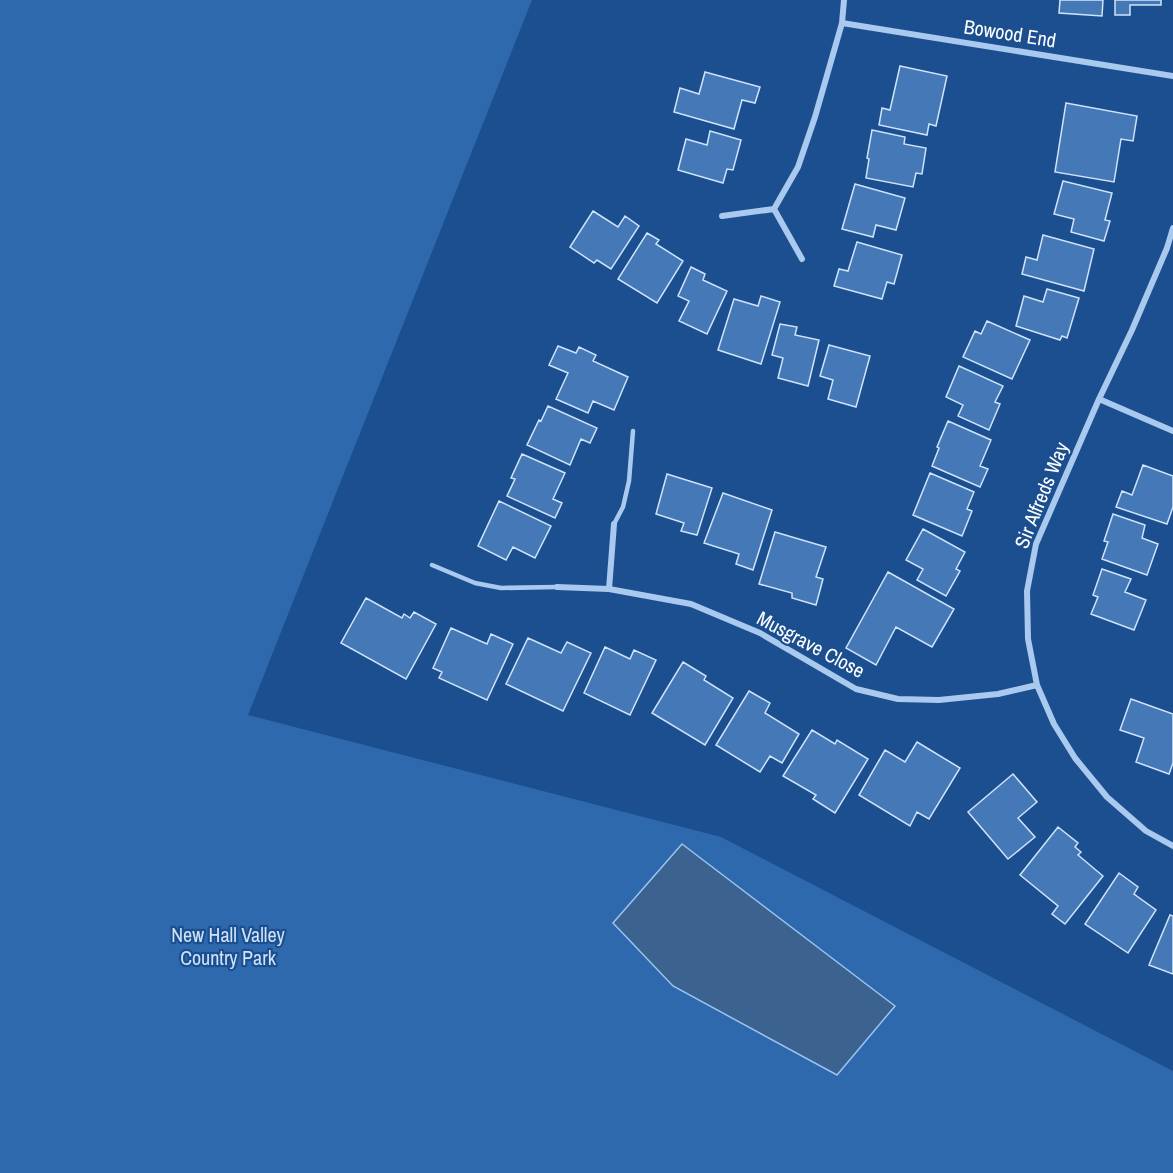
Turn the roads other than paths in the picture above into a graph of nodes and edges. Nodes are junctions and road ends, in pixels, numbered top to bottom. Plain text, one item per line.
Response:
1 (844, 0) edge
2 (842, 23) junction
3 (1173, 75) edge
4 (774, 209) junction
5 (722, 216) dead end
6 (1173, 228) edge
7 (802, 260) dead end
8 (1100, 399) junction
9 (633, 431) dead end
10 (1173, 431) edge
11 (614, 524) joint
12 (432, 566) dead end
13 (557, 587) joint
14 (609, 589) junction
15 (1037, 685) junction
16 (1173, 846) edge

1 - 2 street
2 - 3 street, Bowood End
2 - 4 street
4 - 5 street
4 - 7 street
6 - 8 street, Sir Alfreds Way
8 - 10 street
8 - 15 street, Sir Alfreds Way
9 - 11 lane
11 - 14 street
12 - 13 lane
13 - 14 street, Musgrave Close
14 - 15 street, Musgrave Close
15 - 16 street, Sir Alfreds Way

